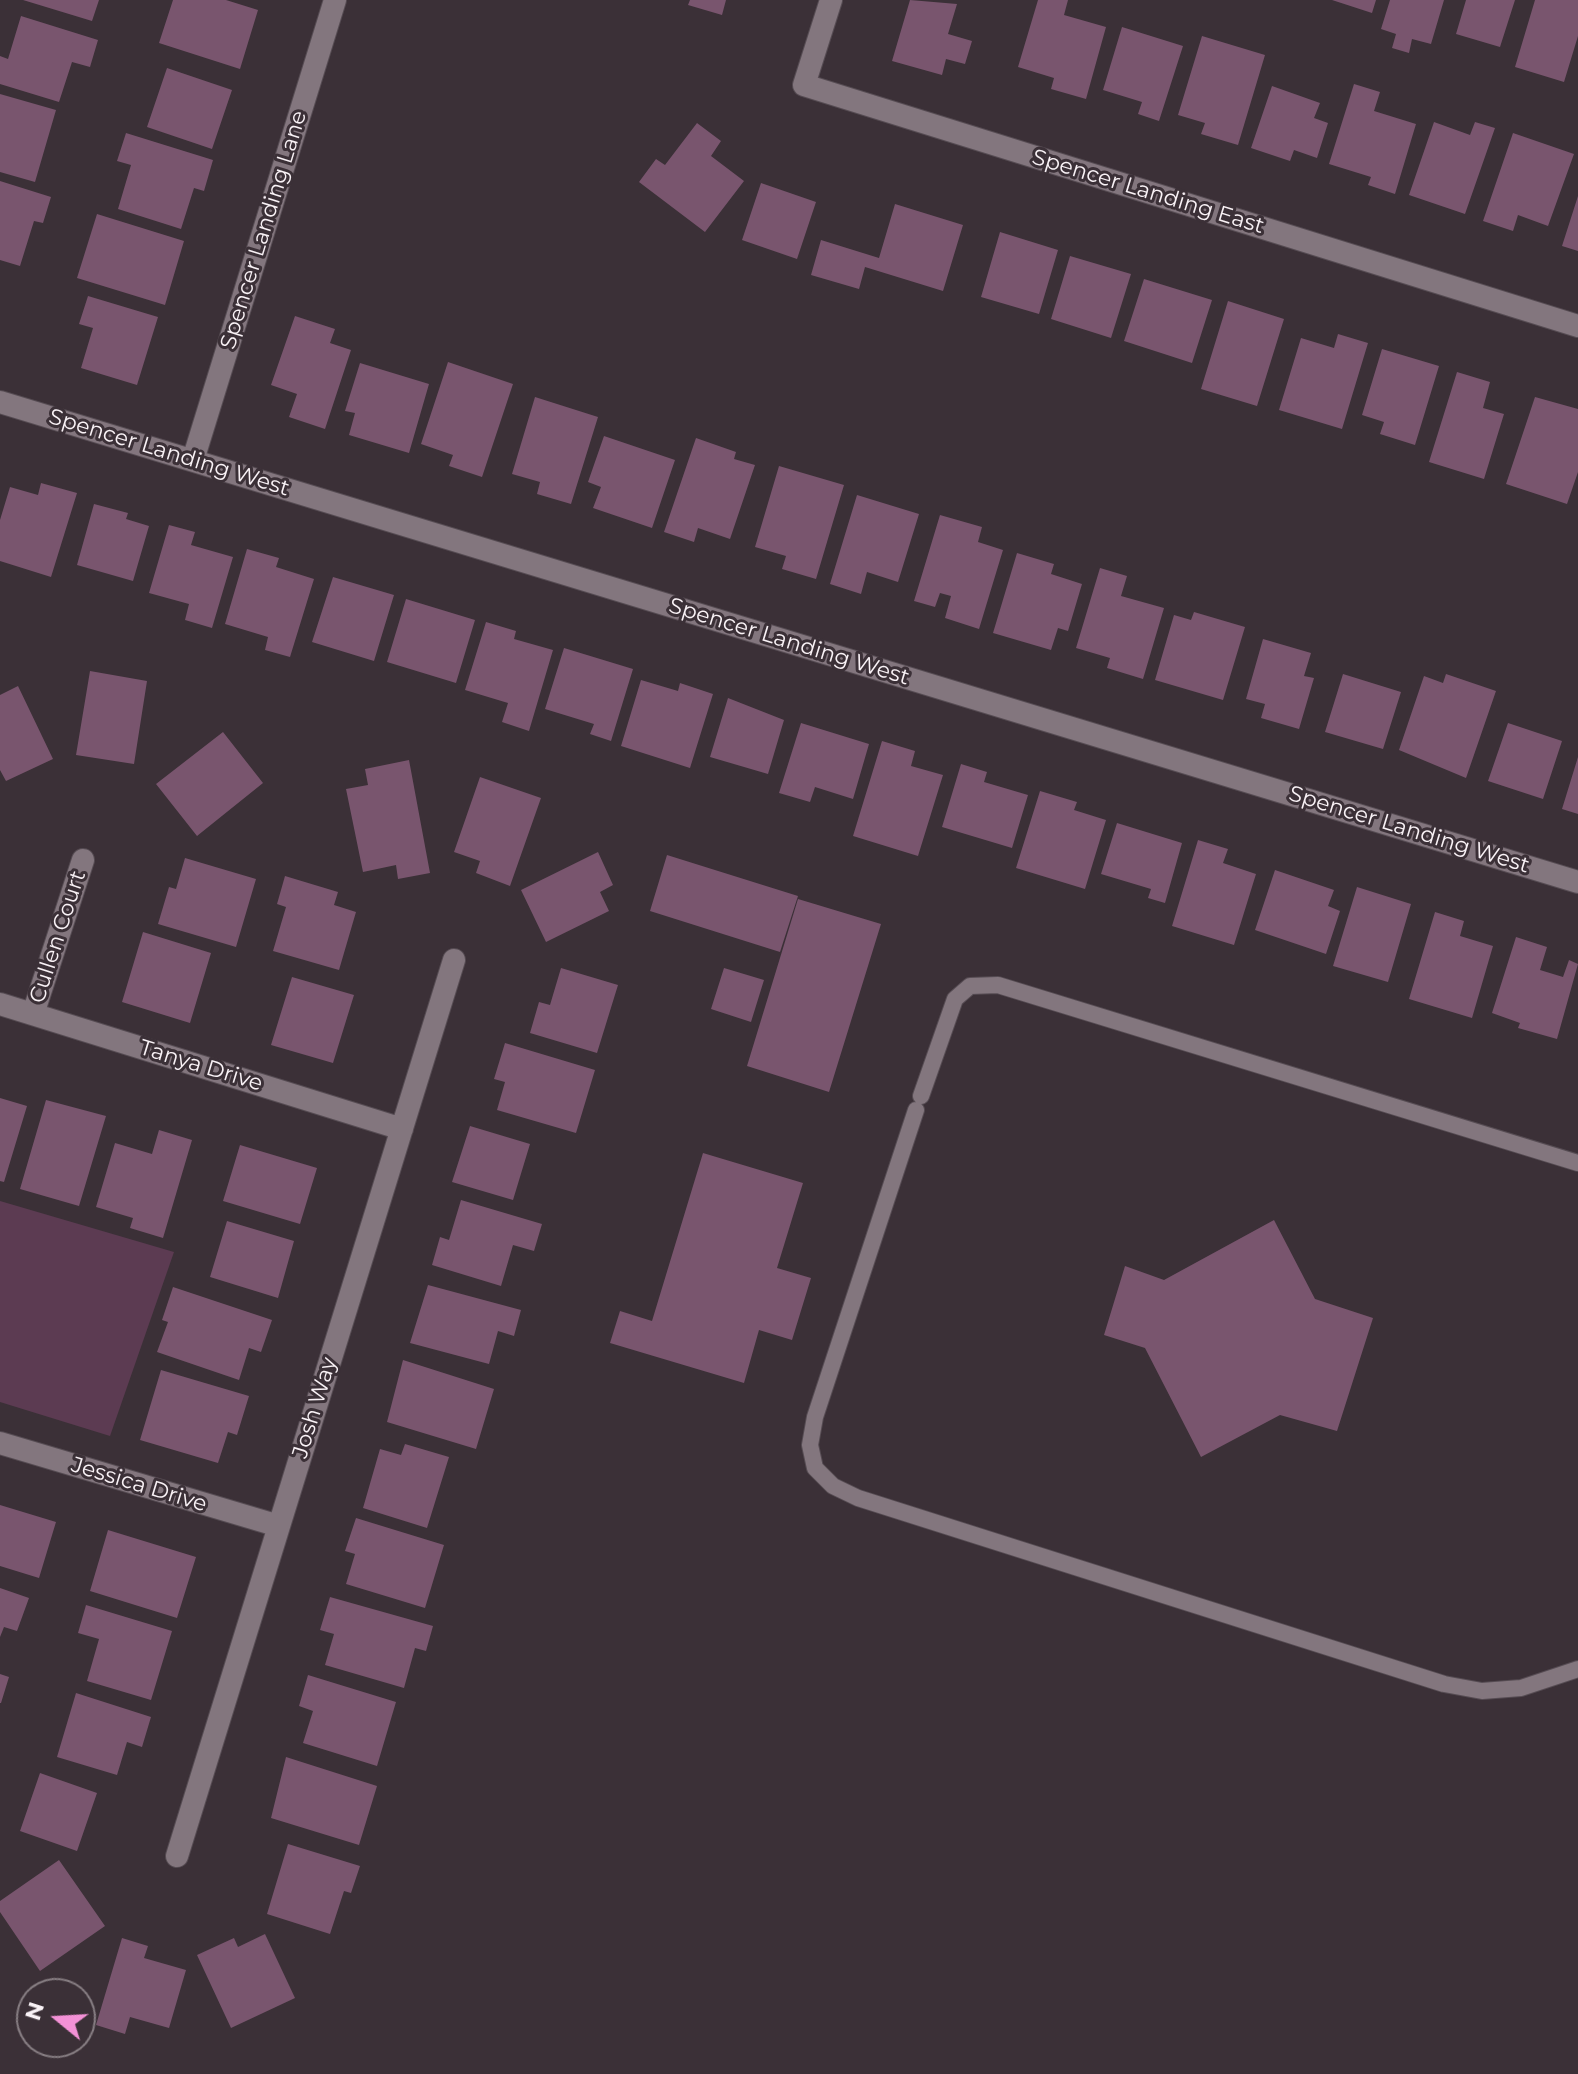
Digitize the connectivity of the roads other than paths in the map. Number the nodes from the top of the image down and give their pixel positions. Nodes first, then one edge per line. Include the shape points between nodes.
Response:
1 (335, 0) edge
2 (831, 0) edge
3 (1578, 326) edge
4 (0, 402) edge
5 (193, 460) junction
6 (83, 860) dead end
7 (1578, 882) edge
8 (454, 960) dead end
9 (0, 1004) edge
10 (33, 1014) junction
11 (402, 1129) junction
12 (1578, 1163) edge
13 (0, 1443) edge
14 (279, 1526) junction
15 (1578, 1669) edge
16 (177, 1856) dead end

1 - 5 street, Spencer Landing Lane
2 - 3 street, Spencer Landing East via 804,85
4 - 5 street, Spencer Landing West
5 - 7 street, Spencer Landing West
6 - 10 street, Cullen Court
8 - 11 street, Josh Way
9 - 10 street, Tanya Drive
10 - 11 street, Tanya Drive
11 - 14 street, Josh Way
12 - 15 lane via 998,985 970,986 955,999 810,1445 815,1468 833,1486 873,1502 1444,1684 1482,1691 1521,1688
13 - 14 street, Jessica Drive
14 - 16 street, Josh Way

